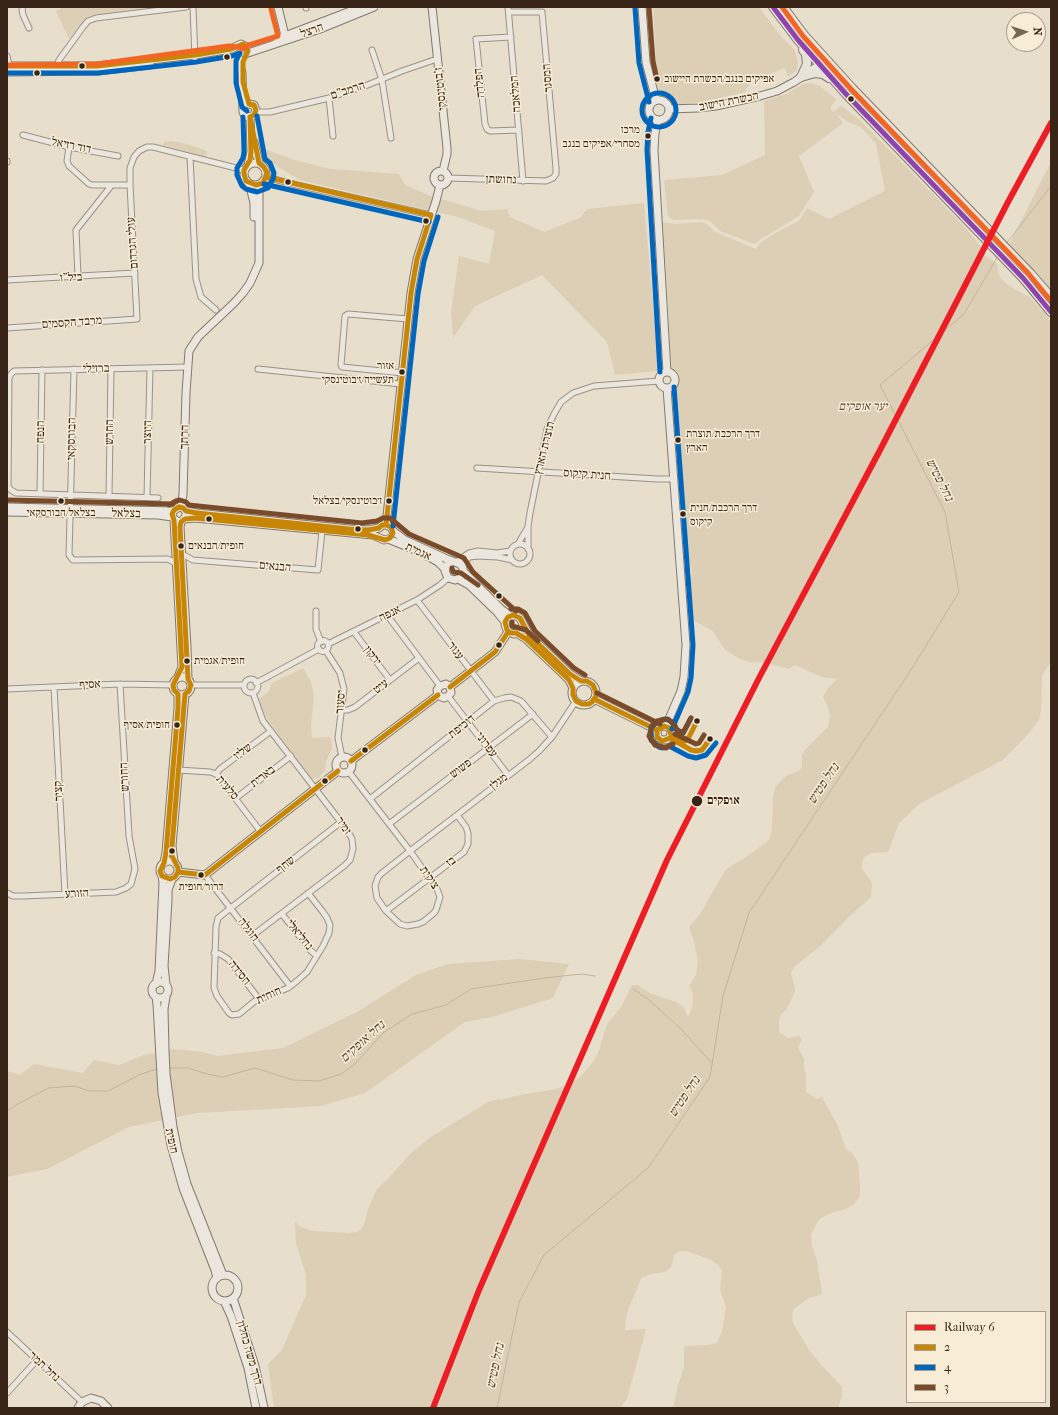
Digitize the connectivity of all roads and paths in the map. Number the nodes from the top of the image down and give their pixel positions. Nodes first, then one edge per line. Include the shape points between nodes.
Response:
1 (23, 7) edge
2 (186, 7) edge
3 (193, 7) edge
4 (278, 7) edge
5 (361, 7) edge
6 (374, 7) edge
7 (432, 7) edge
8 (642, 7) edge
9 (773, 7) edge
10 (783, 7) edge
11 (509, 10) edge
12 (29, 28) dead end
13 (511, 37) junction
14 (286, 38) junction
15 (800, 43) junction
16 (372, 50) dead end
17 (241, 52) junction
18 (7, 56) edge
19 (195, 57) junction
20 (438, 59) junction
21 (827, 60) junction
22 (819, 65) junction
23 (57, 67) junction
24 (8, 69) edge
25 (802, 77) junction
26 (382, 80) junction
27 (833, 80) junction
28 (329, 98) junction
29 (656, 100) junction
30 (246, 105) junction
31 (669, 109) junction
32 (256, 112) junction
33 (250, 118) junction
34 (658, 120) junction
35 (251, 128) junction
36 (519, 130) junction
37 (23, 135) dead end
38 (333, 136) dead end
39 (390, 138) dead end
40 (69, 147) junction
41 (118, 156) dead end
42 (190, 157) junction
43 (259, 163) junction
44 (246, 168) junction
45 (443, 171) junction
46 (266, 177) junction
47 (448, 178) junction
48 (553, 178) joint
49 (524, 181) junction
50 (249, 184) junction
51 (130, 185) junction
52 (259, 185) junction
53 (440, 185) junction
54 (111, 186) junction
55 (431, 214) junction
56 (993, 240) junction
57 (135, 273) junction
58 (255, 273) junction
59 (78, 277) junction
60 (7, 280) edge
61 (1051, 298) edge
62 (216, 310) dead end
63 (1051, 312) edge
64 (137, 319) joint
65 (408, 319) junction
66 (7, 328) edge
67 (188, 367) junction
68 (111, 368) junction
69 (150, 368) junction
70 (74, 369) junction
71 (258, 369) dead end
72 (42, 370) junction
73 (667, 372) junction
74 (403, 373) junction
75 (659, 381) junction
76 (402, 384) junction
77 (667, 388) junction
78 (477, 468) dead end
79 (538, 471) junction
80 (674, 479) junction
81 (40, 494) junction
82 (71, 495) junction
83 (109, 496) junction
84 (147, 497) junction
85 (158, 498) dead end
86 (7, 507) edge
87 (183, 509) junction
88 (70, 511) junction
89 (7, 512) edge
90 (177, 518) junction
91 (386, 525) junction
92 (528, 526) junction
93 (379, 528) junction
94 (322, 531) junction
95 (393, 531) junction
96 (380, 537) junction
97 (388, 539) junction
98 (518, 544) junction
99 (528, 549) junction
100 (510, 551) junction
101 (179, 554) junction
102 (168, 559) junction
103 (193, 560) junction
104 (512, 560) junction
105 (458, 565) junction
106 (180, 566) junction
107 (445, 569) junction
108 (448, 578) junction
109 (458, 579) junction
110 (417, 600) junction
111 (316, 611) dead end
112 (387, 615) junction
113 (511, 616) junction
114 (505, 622) junction
115 (523, 625) junction
116 (354, 632) junction
117 (512, 633) junction
118 (321, 642) junction
119 (328, 644) junction
120 (319, 649) junction
121 (326, 651) junction
122 (419, 658) junction
123 (471, 671) junction
124 (178, 677) junction
125 (390, 680) junction
126 (581, 681) junction
127 (189, 682) junction
128 (256, 683) junction
129 (120, 684) junction
130 (173, 685) junction
131 (244, 685) junction
132 (440, 686) junction
133 (54, 687) junction
134 (450, 687) junction
135 (574, 688) junction
136 (7, 689) edge
137 (253, 693) junction
138 (181, 694) junction
139 (438, 695) junction
140 (448, 696) junction
141 (594, 699) junction
142 (494, 701) junction
143 (576, 701) junction
144 (341, 710) junction
145 (533, 714) junction
146 (468, 722) junction
147 (666, 726) junction
148 (657, 730) junction
149 (271, 731) junction
150 (552, 737) junction
151 (488, 749) junction
152 (291, 756) junction
153 (342, 757) junction
154 (351, 761) junction
155 (178, 770) junction
156 (338, 771) junction
157 (349, 772) junction
158 (216, 774) junction
159 (508, 775) junction
160 (316, 790) junction
161 (236, 798) junction
162 (370, 798) junction
163 (457, 815) junction
164 (341, 822) junction
165 (389, 824) junction
166 (261, 832) junction
167 (410, 851) junction
168 (174, 862) junction
169 (164, 863) junction
170 (135, 869) joint
171 (178, 872) junction
172 (205, 875) junction
173 (162, 876) junction
174 (430, 877) junction
175 (172, 879) junction
176 (7, 893) edge
177 (65, 894) junction
178 (308, 894) junction
179 (230, 908) junction
180 (386, 912) junction
181 (282, 914) junction
182 (252, 936) junction
183 (214, 953) junction
184 (317, 956) junction
185 (156, 984) junction
186 (166, 984) junction
187 (290, 986) junction
188 (156, 997) junction
189 (166, 997) junction
190 (259, 999) junction
191 (162, 1051) junction
192 (220, 1276) junction
193 (233, 1298) junction
194 (224, 1301) junction
195 (7, 1332) edge
196 (37, 1360) junction
197 (7, 1393) edge
198 (80, 1405) edge
199 (108, 1408) edge
200 (256, 1408) edge
201 (264, 1408) edge

1 - 12 street via 23,16
2 - 23 street via 88,21 59,60
3 - 19 street
4 - 14 street
5 - 14 street, הרצל
6 - 14 street, הרצל
7 - 20 street, ז'בוטינסקי
8 - 29 street via 646,62
9 - 15 main road
10 - 21 main road
11 - 13 street, המלאכה
11 - 48 street, המסגר via 542,12 556,168
13 - 36 street, המלאכה
13 - 36 street, הפלדה via 476,40 484,124 490,131
14 - 17 street, הרצל
15 - 22 main road
15 - 25 main road via 806,54 807,64
16 - 26 street
17 - 19 street, הרצל
17 - 30 street
18 - 24 street
19 - 23 street, הרצל
19 - 24 street, הרצל via 98,71
20 - 26 street, הרמב"ם
20 - 45 street, ז'בוטינסקי via 447,154
21 - 22 street, הכשרת הישוב
21 - 56 main road
22 - 25 street, הכשרת הישוב
22 - 27 main road
23 - 24 street, הרצל
25 - 27 main road via 815,73
25 - 31 street, הכשרת הישוב via 760,96 710,107
26 - 28 street, הרמב"ם
26 - 39 street
27 - 56 main road
28 - 32 street, הרמב"ם via 270,112
28 - 38 street
29 - 31 street via 664,101
29 - 34 street via 650,105 649,110 652,117
30 - 32 street via 254,105
30 - 33 street via 242,111
31 - 34 street via 667,117
32 - 33 street
33 - 35 street
34 - 73 street via 654,150
35 - 43 street
35 - 44 street via 251,152
36 - 49 street, המלאכה
37 - 40 street, דוד רזיאל
40 - 41 street, דוד רזיאל
40 - 54 street via 69,166 92,186
42 - 44 street
42 - 51 street, עולי הגרדום via 153,147 139,151 130,168
42 - 62 street via 196,279 201,297
43 - 44 street via 255,162
43 - 46 street via 264,167
44 - 50 street via 244,177
45 - 47 street
45 - 53 street via 436,172 434,176 436,183
46 - 52 street
46 - 55 street
47 - 49 street, נחושתן
47 - 53 street
48 - 49 street, נחושתן via 546,181
50 - 52 street
50 - 58 street via 254,203
51 - 54 street
51 - 57 street, עולי הגרדום
52 - 58 street via 260,257
53 - 55 street
54 - 59 street via 76,230
55 - 65 street via 417,259
56 - 61 main road via 1013,256
56 - 63 main road via 1008,263
57 - 59 street, ביל"ו
57 - 64 street, עולי הגרדום
58 - 67 street, הרתך via 234,303 194,341 189,351
59 - 60 street, ביל"ו
64 - 66 street, מרבד הקסמים
65 - 74 street
65 - 74 street via 348,314 345,316 342,367
67 - 69 street, ברזילי
67 - 87 street, הרתך
68 - 69 street, ברזילי
68 - 70 street, ברזילי
68 - 83 street, החרש
69 - 84 street, היוצר
70 - 72 street, ברזילי
70 - 82 street, הבורסקאי
71 - 76 street
72 - 81 street, הנפח
72 - 81 street, ברזילי via 14,371 9,378 8,487 16,493
73 - 75 street via 661,375
73 - 77 street via 674,376 675,381
74 - 76 street
75 - 77 street
75 - 79 street, תוצרת הארץ via 594,386 573,393 561,402 547,428
76 - 91 street
77 - 80 street
78 - 79 street, חנית קיקוס
79 - 80 street, חנית קיקוס
79 - 92 street, תוצרת הארץ
80 - 147 street via 685,656 681,691
81 - 82 street
82 - 83 street
82 - 88 street, הבורסקאי
83 - 84 street
84 - 85 street
86 - 88 street, בצלאל
87 - 90 street via 176,508
87 - 90 street, הרתך via 187,515
87 - 93 street via 205,514 349,529
88 - 89 street, בצלאל
88 - 90 street, בצלאל
88 - 102 street via 69,555 73,560
90 - 94 street, בצלאל
90 - 101 street via 180,527
91 - 93 street
91 - 95 street
92 - 98 street, תוצרת הארץ
92 - 99 street, תוצרת הארץ
93 - 96 street
94 - 96 street, בצלאל
94 - 103 street, הבנאים via 318,570
95 - 97 street
95 - 105 street, אגמית via 405,540
96 - 97 street
97 - 107 street, אגמית via 430,557
98 - 99 street
98 - 100 street
99 - 104 street via 529,557 526,562 520,564
100 - 104 street
100 - 105 street via 469,553
101 - 102 street
101 - 103 street, הבנאים
101 - 106 street
102 - 106 street
103 - 106 street
104 - 105 street via 498,556 478,556 469,557
105 - 107 street via 448,564
105 - 109 street via 462,576
105 - 113 street, אגמית
106 - 124 street via 182,667
106 - 127 street
107 - 108 street
108 - 109 street
108 - 110 street, אנפה
109 - 114 street via 469,585
110 - 112 street, אנפה
110 - 123 street, עגור
111 - 118 street via 315,625
112 - 116 street, אנפה
112 - 122 street
113 - 114 street
113 - 115 street via 520,618
114 - 117 street via 505,628
115 - 117 street via 520,631
115 - 126 street via 529,635 570,674
116 - 119 street, אנפה
116 - 125 street, ירקון
117 - 123 street via 495,652
117 - 135 street via 526,639 569,680
118 - 119 street
118 - 120 street
119 - 121 street
120 - 121 street
120 - 128 street
121 - 144 street, יסעור via 342,681 344,696
122 - 125 street, עיט
122 - 132 street
123 - 134 street
123 - 142 street, עגור
124 - 127 street via 183,677
124 - 130 street
125 - 144 street, עיט via 355,707
126 - 135 street
126 - 141 street via 593,685 596,692
127 - 131 street
127 - 138 street via 189,691
128 - 131 street via 248,680
128 - 137 street via 257,689
129 - 130 street, אסיף
129 - 133 street, אסיף
129 - 170 street, החורש via 129,836
130 - 138 street via 174,690
131 - 137 street via 245,691
132 - 134 street via 446,684
132 - 139 street via 437,690
133 - 136 street, אסיף
133 - 177 street, קציר
134 - 140 street
135 - 143 street via 573,695
137 - 149 street, זמיר via 260,715
138 - 155 street
138 - 169 street
139 - 140 street via 444,698
139 - 154 street
140 - 146 street, עפרוני
141 - 143 street via 589,704
141 - 148 street
142 - 145 street via 504,698 517,699
142 - 146 street, דוכיפת
143 - 150 street, מגלן
144 - 153 street, יסעור via 338,738
145 - 150 street
145 - 151 street, פשוש
146 - 151 street, עפרוני
146 - 162 street, דוכיפת
147 - 148 street via 661,726
147 - 148 street via 671,732 667,740 662,741 657,737
149 - 152 street, זמיר
149 - 158 street, שליו
150 - 159 street, מגלן via 539,751
151 - 159 street, עפרוני
151 - 165 street, פשוש
152 - 160 street, זמיר
152 - 161 street, בארית
153 - 154 street
153 - 156 street via 336,763
154 - 157 street via 352,767
155 - 158 street, סלעית
155 - 168 street via 172,846
156 - 157 street via 343,774
156 - 160 street
157 - 162 street
158 - 161 street, סלעית
159 - 163 street, מגלן
160 - 164 street, זמיר
160 - 166 street
161 - 166 street, סלעית
162 - 165 street
163 - 167 street, מגלן
163 - 174 street, בז via 468,833 466,848
164 - 178 street, זמיר via 352,839 350,860
164 - 179 street, שחף
165 - 167 street
166 - 172 street
167 - 174 street, צוקית
167 - 180 street, צוקית via 382,873 376,882 377,898
168 - 169 street
168 - 171 street
169 - 173 street via 160,871
170 - 177 street, הזורע via 131,884 121,891
171 - 172 street
171 - 175 street
172 - 179 street, חוגלה
173 - 175 street
173 - 185 street via 159,971
174 - 180 street, בז
174 - 180 street, צוקית via 438,888 440,902 434,913 423,922 413,926 400,924
175 - 186 street via 168,890 164,971
176 - 177 street, הזורע via 13,896
178 - 181 street, זמיר
178 - 184 street, חוחית via 328,918 330,925 329,933
179 - 182 street, חוגלה
179 - 183 street, חוחית via 220,915 217,922
181 - 182 street, זמיר
181 - 184 street, נחליאלי
182 - 187 street, חוגלה
183 - 190 street, חסידה via 228,959
183 - 190 street, חוחית via 216,996 229,1013 239,1014
184 - 187 street, חוחית via 307,972
185 - 186 street
185 - 188 street via 152,991
186 - 189 street via 169,992
187 - 190 street, חוחית
188 - 189 street
188 - 191 street, חופית
189 - 191 street, חופית
191 - 192 street, חופית via 168,1112 178,1152
192 - 193 street via 232,1276 237,1283 237,1292
192 - 194 street via 213,1284 213,1291 217,1298
193 - 194 street
193 - 201 street, דרך משה כחלון
194 - 200 street, דרך משה כחלון via 244,1355
195 - 196 street, נחל תמר
196 - 197 street
196 - 198 street, נחל תמר
198 - 199 street via 91,1398 101,1401

